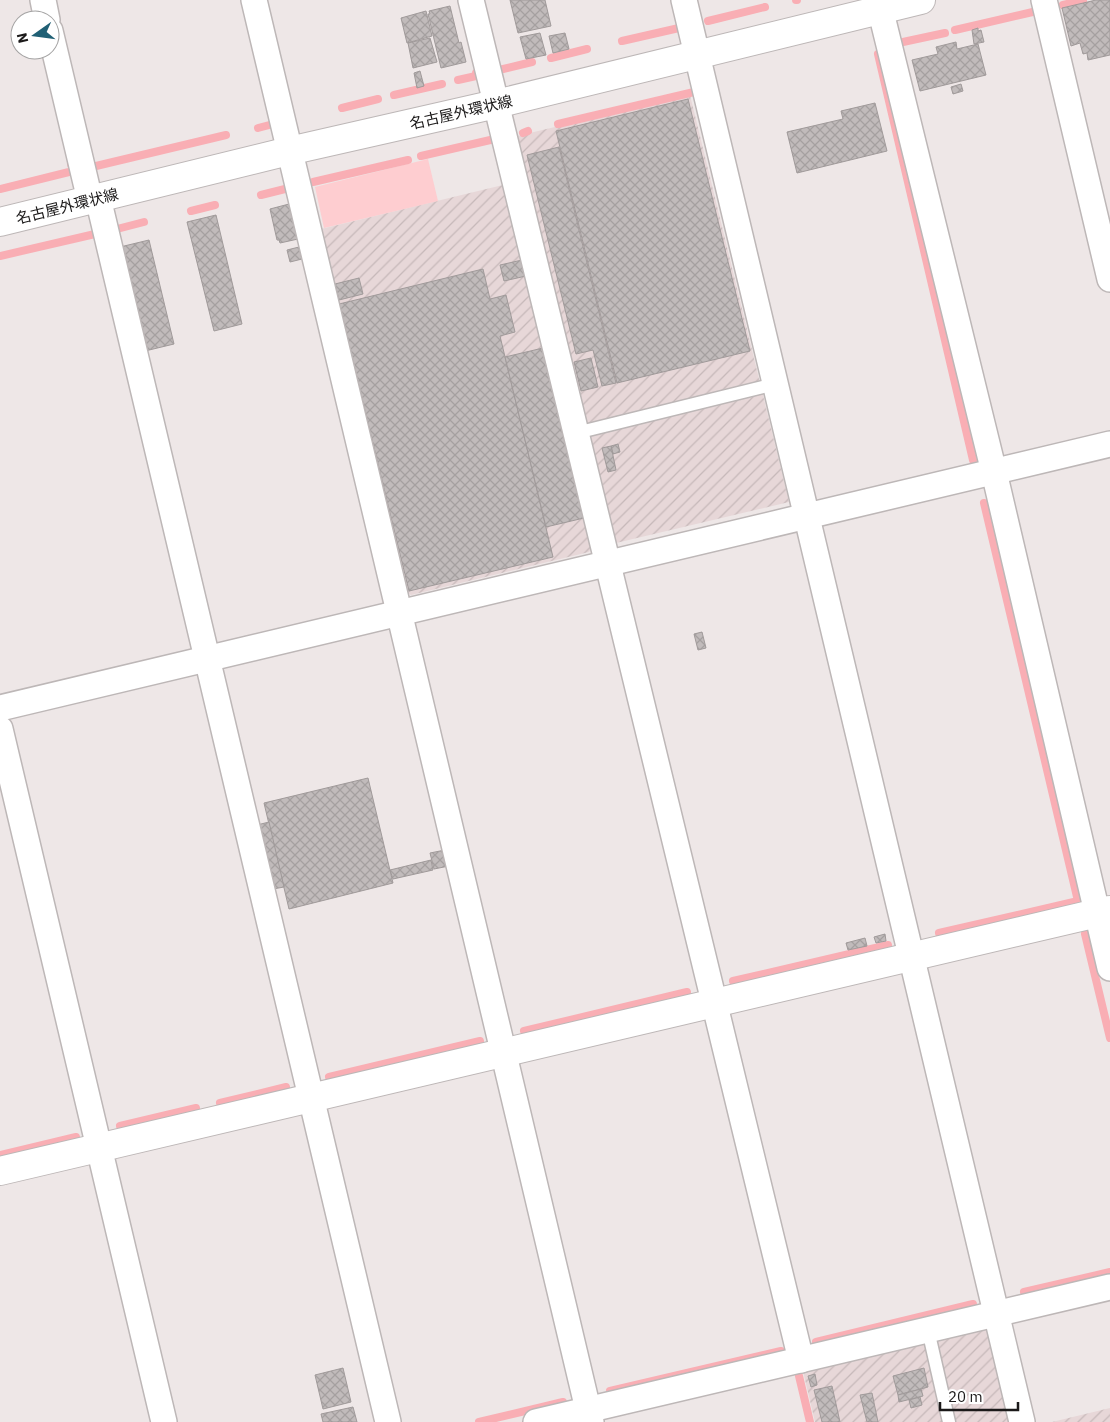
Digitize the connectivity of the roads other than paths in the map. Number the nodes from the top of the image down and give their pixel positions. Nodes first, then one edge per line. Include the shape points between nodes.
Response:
1 (254, 0) edge
2 (471, 0) edge
3 (684, 0) edge
4 (921, 0) edge
5 (1044, 0) edge
6 (867, 6) edge
7 (697, 54) junction
8 (58, 60) edge
9 (496, 104) junction
10 (289, 151) junction
11 (94, 199) junction
12 (0, 222) edge
13 (1110, 279) edge
14 (775, 384) junction
15 (576, 433) junction
16 (1110, 444) edge
17 (994, 472) junction
18 (806, 516) junction
19 (607, 564) junction
20 (399, 613) junction
21 (207, 658) junction
22 (0, 708) edge
23 (0, 729) edge
24 (1104, 911) edge
25 (911, 957) junction
26 (1110, 968) edge
27 (714, 1003) junction
28 (503, 1053) junction
29 (311, 1098) junction
30 (99, 1148) junction
31 (0, 1171) edge
32 (1110, 1287) edge
33 (996, 1314) junction
34 (928, 1330) junction
35 (801, 1360) junction
36 (589, 1416) edge
37 (164, 1422) edge
38 (388, 1422) edge
39 (536, 1422) edge
40 (949, 1422) edge
41 (1022, 1422) edge

1 - 10 street
2 - 9 street
3 - 7 street
4 - 6 street, 名古屋外環状線
5 - 13 street
6 - 7 street, 名古屋外環状線
6 - 17 street
7 - 9 street, 名古屋外環状線
7 - 14 street
8 - 11 street
9 - 10 street, 名古屋外環状線
9 - 15 street
10 - 11 street, 名古屋外環状線
10 - 20 street
11 - 12 street, 名古屋外環状線
11 - 21 street
14 - 15 lane
14 - 18 street
15 - 19 street
16 - 17 street
17 - 18 street
17 - 24 street
18 - 19 street
18 - 25 street
19 - 20 street
19 - 27 street
20 - 21 street
20 - 28 street
21 - 22 street
21 - 29 street
23 - 30 street
24 - 25 street
24 - 26 street
25 - 27 street
25 - 33 street
27 - 28 street
27 - 35 street
28 - 29 street
28 - 36 street
29 - 30 street
29 - 38 street
30 - 31 street
30 - 37 street
32 - 33 street
33 - 34 street
33 - 41 street
34 - 35 street
34 - 40 lane
35 - 36 street
36 - 39 street

